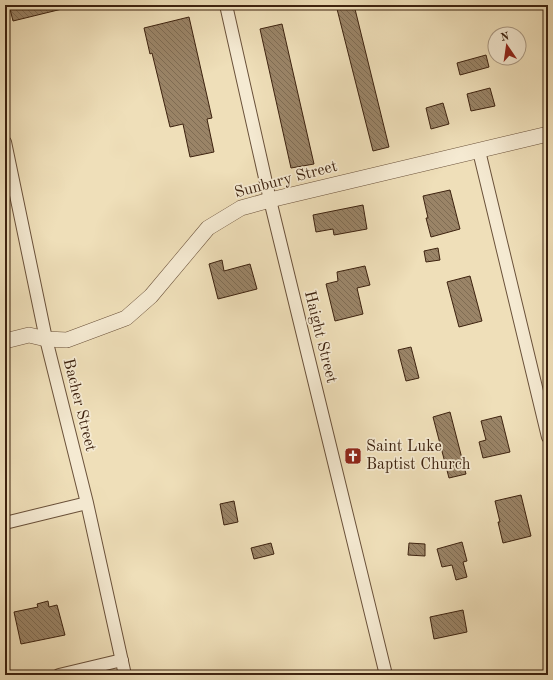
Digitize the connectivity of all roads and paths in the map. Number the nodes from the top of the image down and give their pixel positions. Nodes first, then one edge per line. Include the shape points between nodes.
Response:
1 (226, 5) edge
2 (548, 134) edge
3 (5, 142) edge
4 (479, 151) junction
5 (270, 200) junction
6 (46, 339) junction
7 (5, 341) edge
8 (548, 437) edge
9 (87, 503) junction
10 (5, 523) edge
11 (122, 660) junction
12 (59, 675) edge
13 (125, 675) edge
14 (386, 675) edge

1 - 5 street, Haight Street
2 - 4 street, Sunbury Street
3 - 6 street, Bacher Street
4 - 5 street, Sunbury Street
4 - 8 street
5 - 6 street, Sunbury Street via 241,208 208,228 151,296 126,318 67,340
5 - 14 street, Haight Street
6 - 7 street, Sunbury Street via 29,335
6 - 9 street, Bacher Street
9 - 10 street
9 - 11 street, Bacher Street
11 - 12 street
11 - 13 street, Bacher Street

